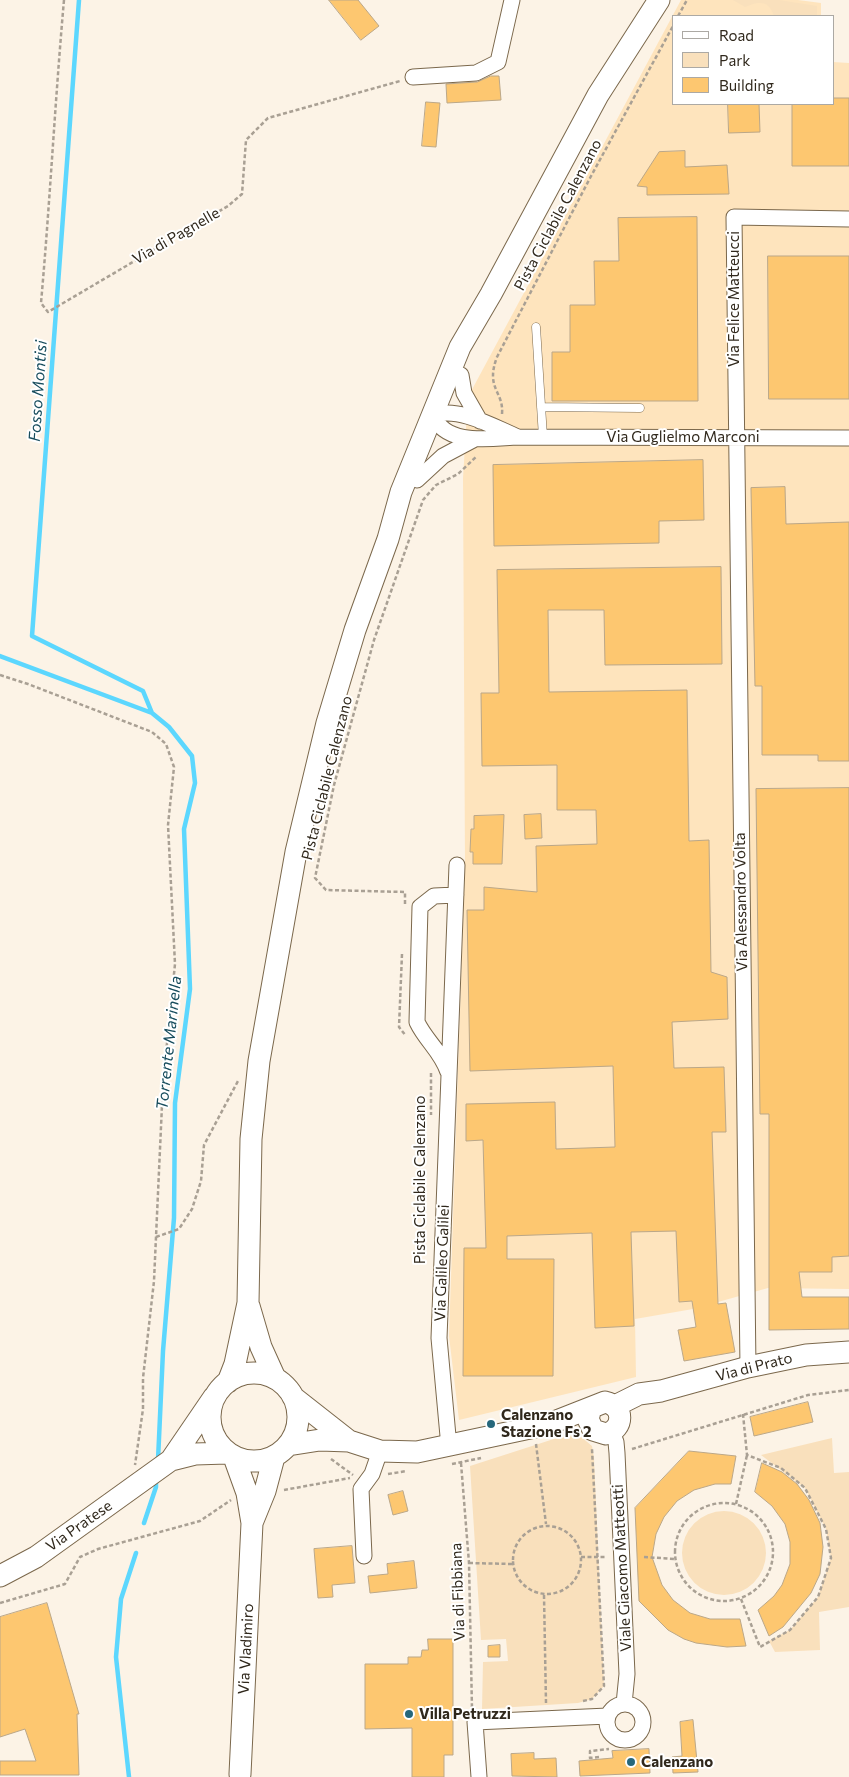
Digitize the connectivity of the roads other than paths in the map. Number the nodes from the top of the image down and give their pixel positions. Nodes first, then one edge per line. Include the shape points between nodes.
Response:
1 (512, 0) edge
2 (659, 0) edge
3 (413, 77) road end
4 (849, 219) edge
5 (491, 294) junction
6 (536, 327) dead end
7 (461, 375) junction
8 (541, 407) junction
9 (640, 408) dead end
10 (440, 418) junction
11 (480, 421) junction
12 (518, 436) junction
13 (543, 436) junction
14 (735, 437) junction
15 (849, 438) edge
16 (477, 446) junction
17 (417, 480) junction
18 (388, 539) junction
19 (457, 865) dead end
20 (456, 895) junction
21 (452, 1029) junction
22 (428, 1038) junction
23 (450, 1078) junction
24 (248, 1303) junction
25 (849, 1352) edge
26 (748, 1368) junction
27 (275, 1378) junction
28 (228, 1382) junction
29 (294, 1397) junction
30 (214, 1398) junction
31 (590, 1416) junction
32 (616, 1418) junction
33 (349, 1441) junction
34 (281, 1451) junction
35 (380, 1451) junction
36 (231, 1455) junction
37 (455, 1455) junction
38 (163, 1466) junction
39 (252, 1524) junction
40 (364, 1556) dead end
41 (0, 1576) edge
42 (624, 1704) junction
43 (608, 1716) junction
44 (240, 1774) dead end
45 (479, 1777) edge

1 - 3 street via 498,62 476,73
2 - 5 main road via 598,95
4 - 14 street, Via Felice Matteucci via 734,216
5 - 7 main road
5 - 10 main road via 460,347
6 - 8 lane
7 - 10 main road
7 - 11 street via 464,393
8 - 9 lane
8 - 13 lane
10 - 11 street, Via Guglielmo Marconi via 458,414
10 - 16 street, Via Guglielmo Marconi via 451,433
10 - 17 main road
10 - 18 main road via 401,492
11 - 12 street, Via Guglielmo Marconi
12 - 13 street, Via Guglielmo Marconi
12 - 16 street, Via Guglielmo Marconi
13 - 14 street, Via Guglielmo Marconi
14 - 15 street, Via Guglielmo Marconi
14 - 26 street, Via Alessandro Volta
16 - 17 street, Via Guglielmo Marconi via 438,459
17 - 18 main road
18 - 24 main road via 355,630 327,723 296,852 259,1062 251,1139
19 - 20 street, Via Galileo Galilei
20 - 21 street, Via Galileo Galilei
20 - 22 street, Via Galileo Galilei via 434,896 420,906 417,1022
21 - 22 street via 442,1038
21 - 23 street, Via Galileo Galilei
22 - 23 street, Via Galileo Galilei
23 - 37 street, Via Galileo Galilei via 439,1338
24 - 27 main road via 261,1347
24 - 28 main road
25 - 26 main road, Via di Prato via 806,1355
26 - 32 main road, Via di Prato via 639,1394
27 - 28 main road via 256,1373
27 - 29 main road, Via di Prato
28 - 30 main road
29 - 33 main road, Via di Prato
29 - 34 main road via 297,1427
30 - 36 main road via 210,1412 211,1427 217,1442
30 - 38 main road
31 - 32 main road, Via di Prato via 605,1402
31 - 32 main road, Via di Prato via 599,1433
31 - 37 main road, Via di Prato via 546,1433
32 - 42 street, Viale Giacomo Matteotti via 627,1674
33 - 34 main road, Via di Prato via 320,1440
33 - 35 main road, Via di Prato
34 - 36 main road, Via di Prato via 261,1461 247,1461
34 - 39 main road, Via Vladimiro
35 - 37 main road, Via di Prato
35 - 40 street via 372,1474 361,1488
36 - 38 main road, Via di Prato via 196,1454
36 - 39 main road, Via Vladimiro via 247,1493
38 - 41 main road, Via Pratese via 36,1557
39 - 44 main road, Via Vladimiro
42 - 43 street via 614,1708
42 - 43 street via 635,1708 642,1717 641,1729 634,1738 622,1740 612,1734 607,1726
43 - 45 street via 482,1715 475,1722

